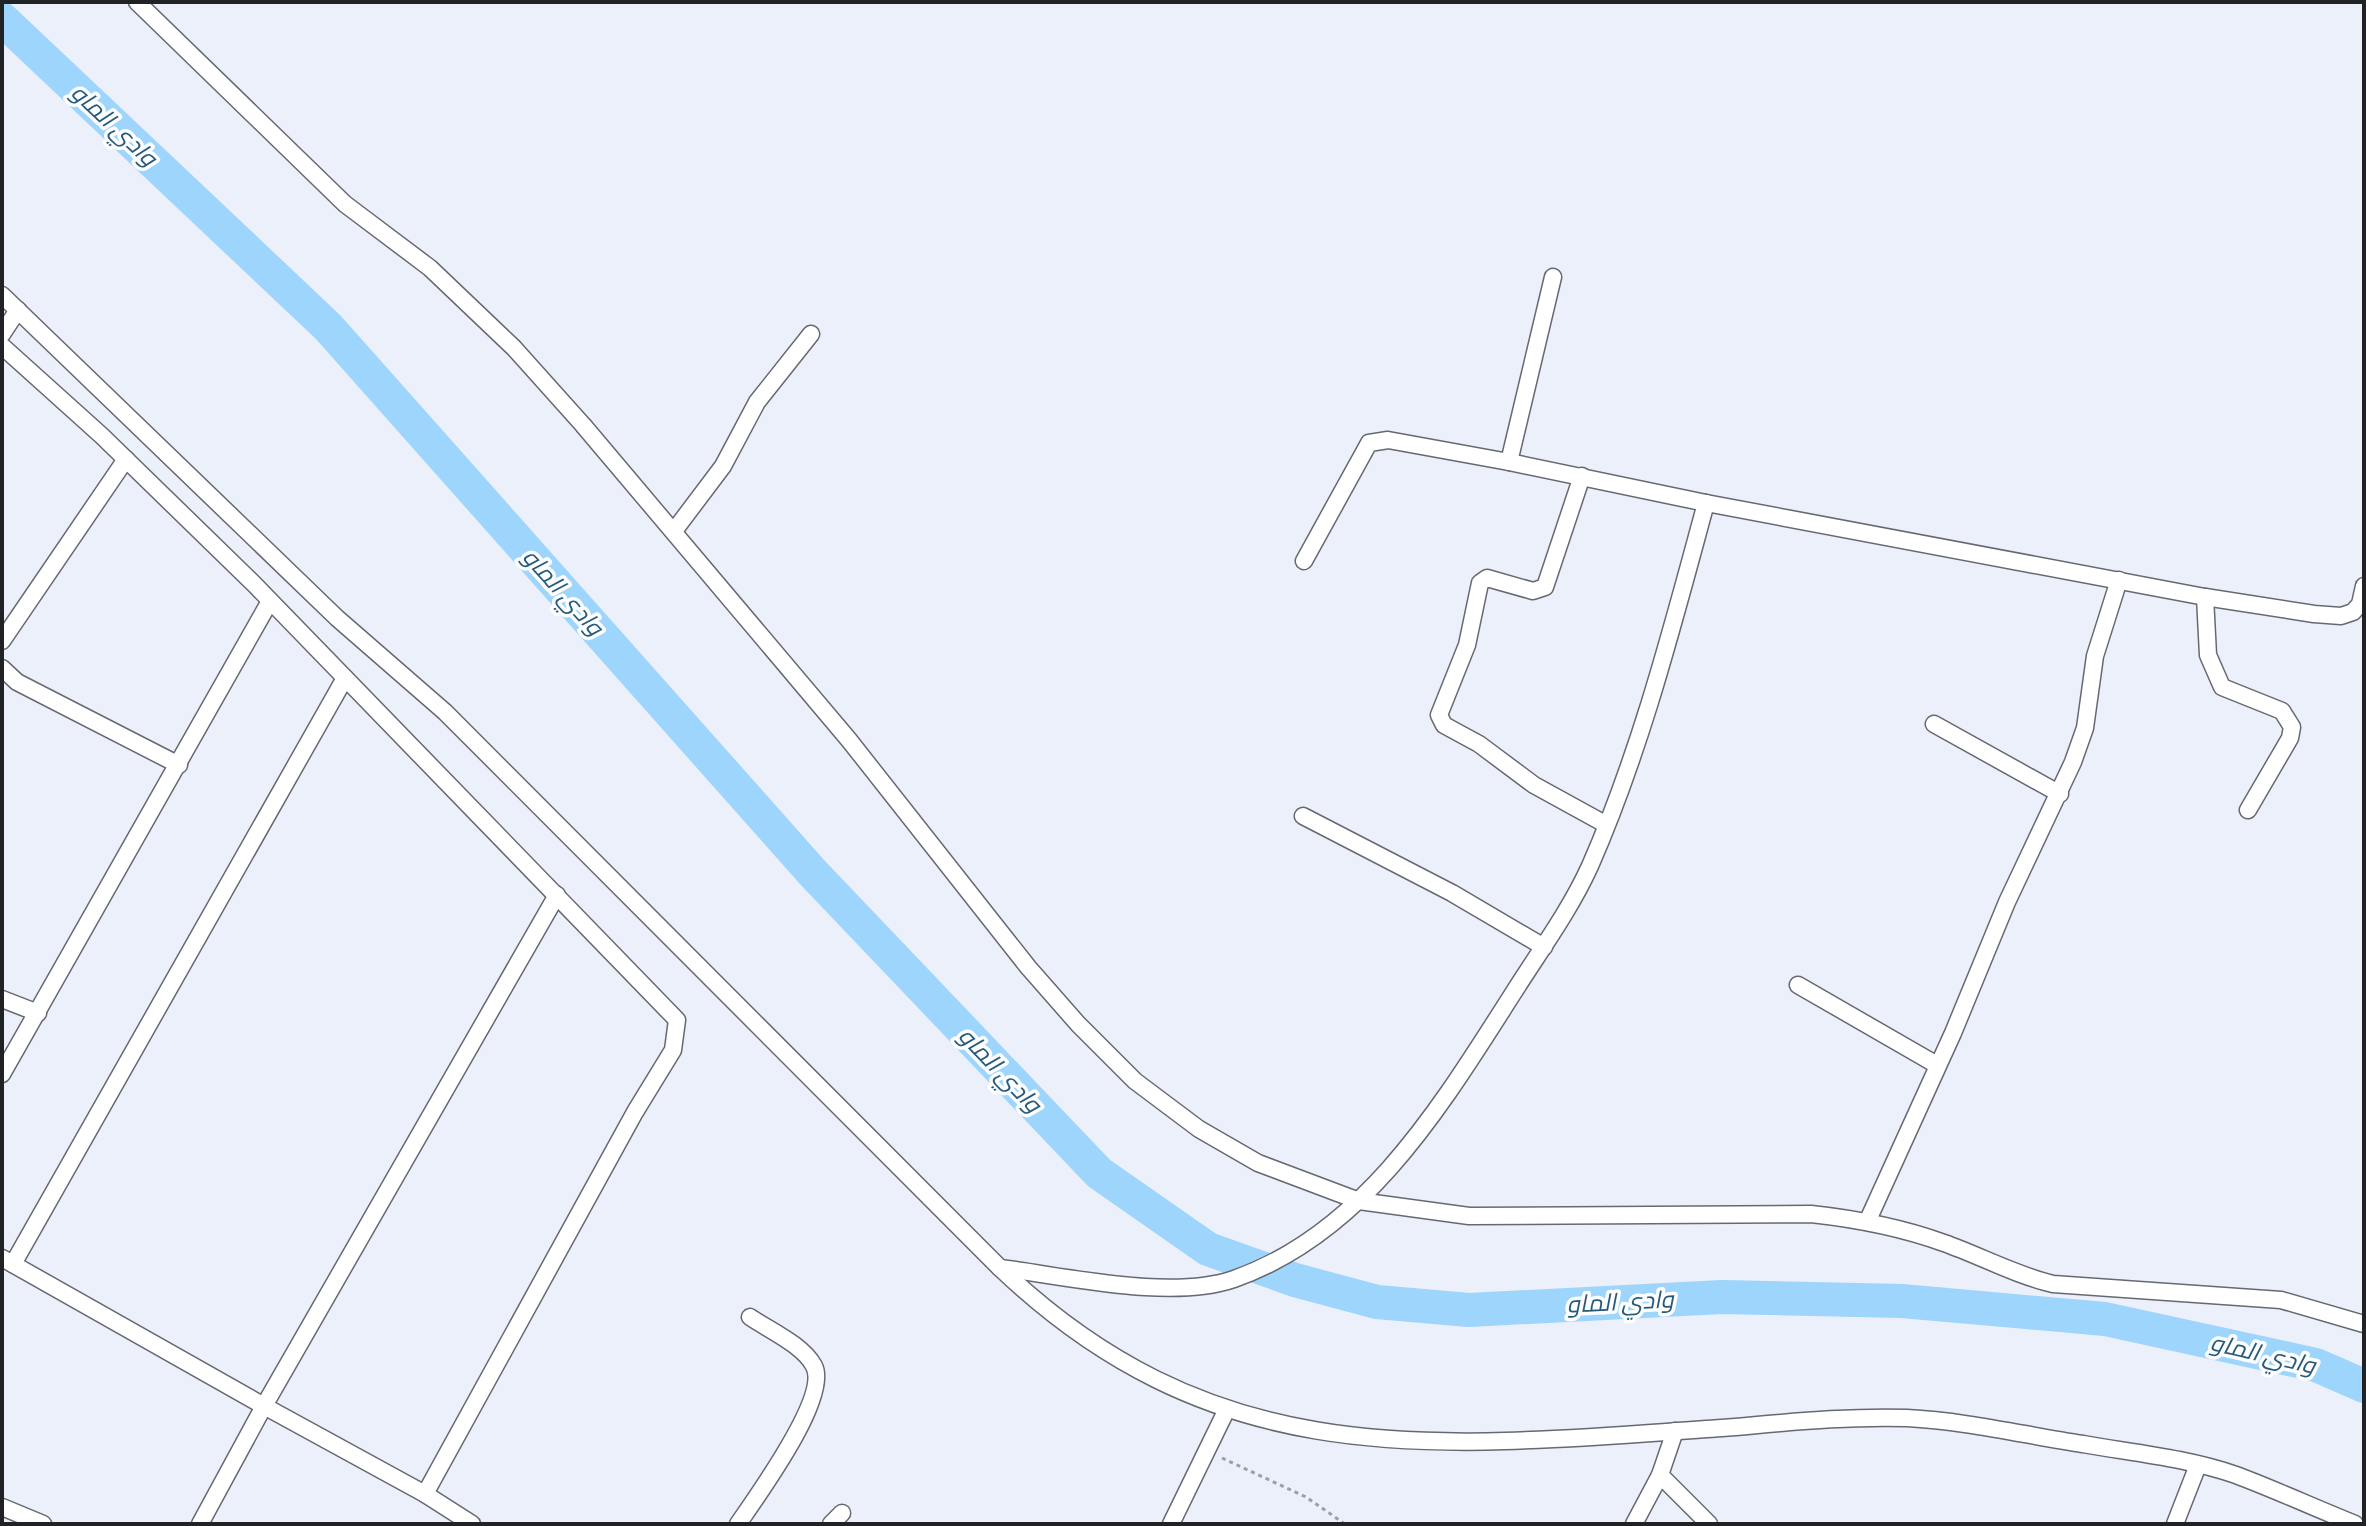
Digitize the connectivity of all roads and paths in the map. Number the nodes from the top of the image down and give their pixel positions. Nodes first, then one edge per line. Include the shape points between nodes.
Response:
1 (137, 2) edge
2 (1553, 277) dead end
3 (2, 295) edge
4 (18, 310) junction
5 (2, 334) edge
6 (811, 334) dead end
7 (2, 346) edge
8 (126, 459) junction
9 (1509, 462) junction
10 (1582, 476) junction
11 (1706, 503) junction
12 (674, 531) junction
13 (1304, 561) dead end
14 (2119, 580) junction
15 (2364, 586) edge
16 (2205, 597) junction
17 (270, 601) junction
18 (2, 641) edge
19 (2, 668) edge
20 (345, 678) junction
21 (1934, 724) dead end
22 (179, 765) junction
23 (2060, 794) junction
24 (2248, 810) dead end
25 (1303, 816) dead end
26 (1605, 824) junction
27 (557, 895) junction
28 (1544, 947) junction
29 (1798, 985) dead end
30 (2, 999) edge
31 (38, 1013) junction
32 (1937, 1065) junction
33 (2, 1074) edge
34 (1359, 1201) junction
35 (1868, 1220) junction
36 (8, 1261) edge
37 (1000, 1268) junction
38 (750, 1317) dead end
39 (2364, 1324) edge
40 (264, 1406) junction
41 (1227, 1409) junction
42 (1675, 1431) junction
43 (1207, 1450) junction
44 (2198, 1465) junction
45 (1660, 1475) junction
46 (425, 1494) junction
47 (2, 1507) edge
48 (43, 1524) edge
49 (200, 1524) edge
50 (472, 1524) edge
51 (739, 1524) edge
52 (1171, 1524) edge
53 (1345, 1524) edge
54 (1634, 1524) edge
55 (1709, 1524) edge
56 (2175, 1524) edge
57 (2355, 1524) edge

1 - 12 street via 345,204 430,268 514,348
2 - 9 street
3 - 4 street
4 - 5 street
4 - 37 street via 337,618 445,712
6 - 12 street via 757,402 723,466
7 - 8 street
8 - 17 street
8 - 18 street
9 - 10 street
9 - 13 street via 1388,440 1369,443
10 - 11 street
10 - 26 street via 1545,587 1533,591 1487,578 1480,583 1467,645 1439,715 1444,725 1525,780
11 - 14 street
11 - 26 street via 1674,620
12 - 34 street via 849,740 1028,967 1135,1081 1199,1129 1258,1163
14 - 16 street
14 - 23 street via 2095,656 2085,728
15 - 16 street via 2360,604 2341,616
16 - 24 street via 2208,655 2222,687 2282,711 2292,727
17 - 20 street
17 - 22 street
19 - 22 street via 17,682
20 - 27 street
20 - 36 street
21 - 23 street
22 - 31 street
23 - 32 street
25 - 28 street
26 - 28 street via 1576,892
27 - 40 street
27 - 46 street via 665,1004 677,1020 677,1036
28 - 34 street via 1440,1104
29 - 32 street
30 - 31 street
31 - 33 street
32 - 35 street
34 - 35 street via 1469,1216 1811,1214
34 - 37 street via 1338,1222 1282,1257 1232,1279 1181,1289
35 - 39 street via 2053,1284 2281,1300
36 - 40 street
37 - 41 street via 1067,1328 1111,1357
38 - 51 street via 805,1355 815,1367 817,1384 785,1453
40 - 46 street
40 - 49 street
41 - 42 street via 1281,1426 1378,1441
41 - 43 street
42 - 44 street via 1817,1419 1907,1418
42 - 45 street
43 - 52 street
43 - 53 path via 1306,1497
44 - 56 street
44 - 57 street via 2234,1474
45 - 54 street
45 - 55 street
46 - 50 street
47 - 48 street

